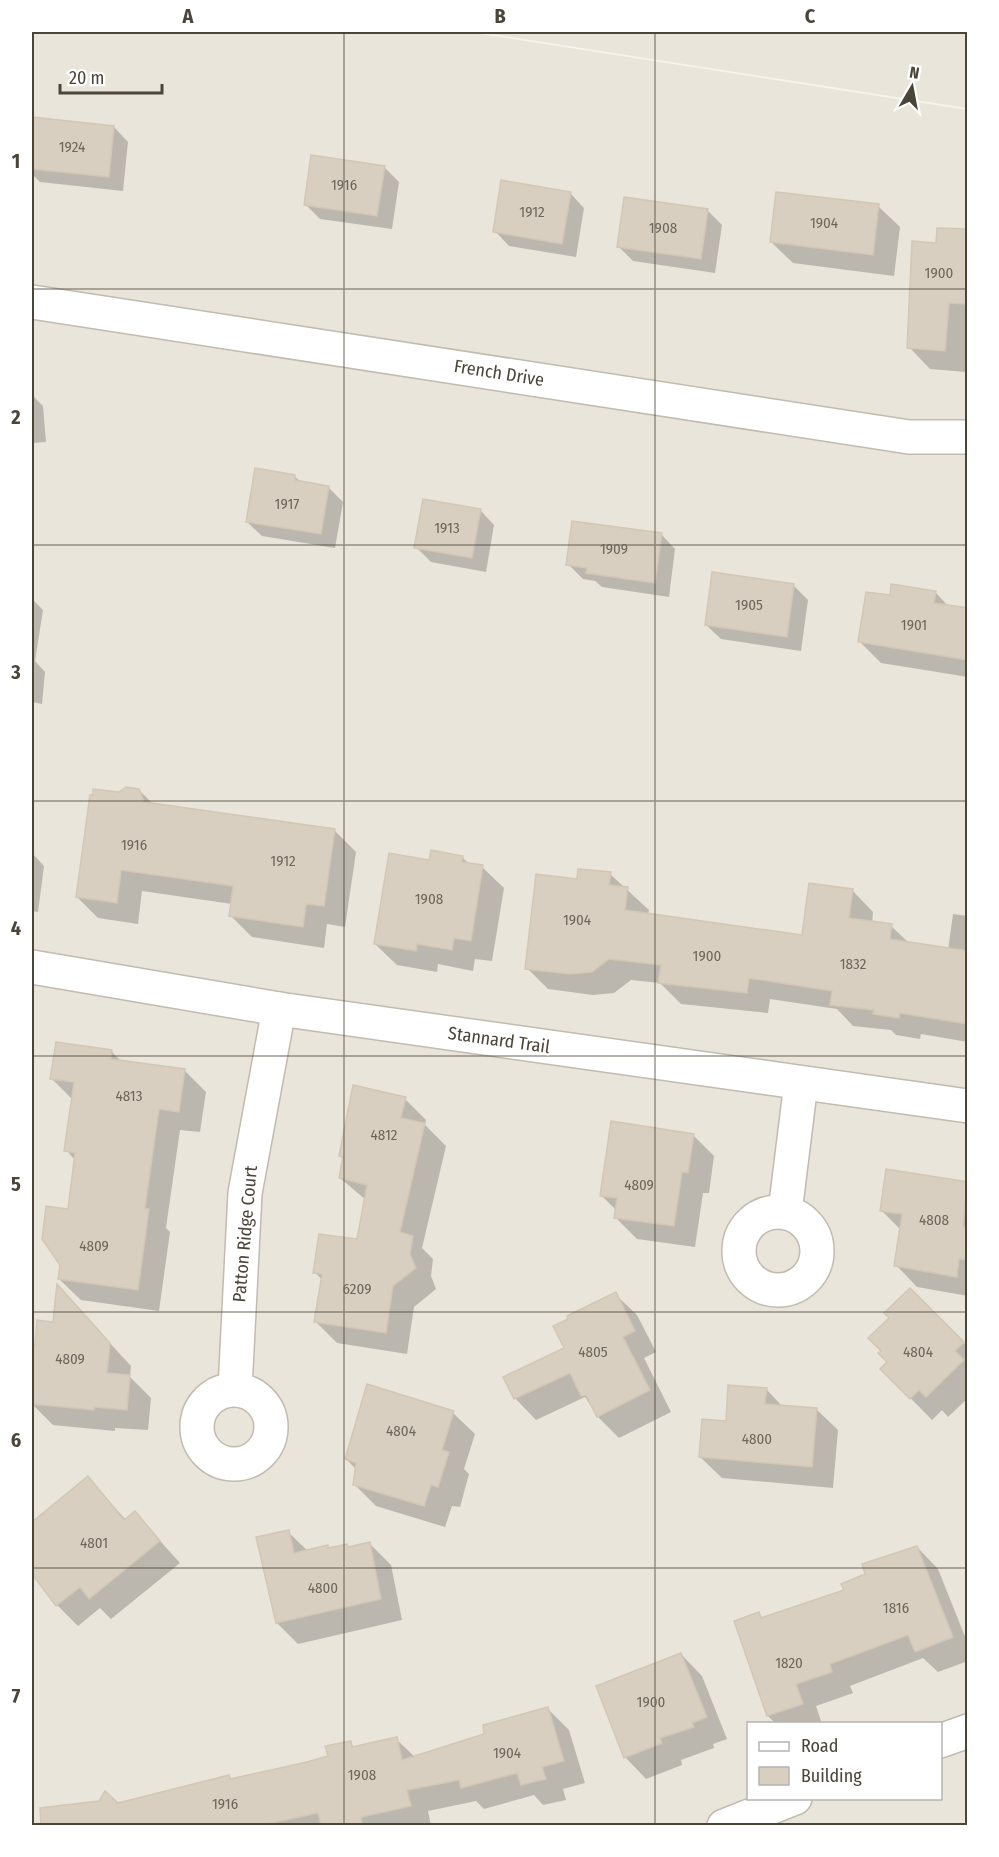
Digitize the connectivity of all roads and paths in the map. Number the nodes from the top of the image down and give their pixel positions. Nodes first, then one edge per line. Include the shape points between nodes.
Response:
1 (32, 302) edge
2 (968, 436) edge
3 (32, 967) edge
4 (279, 1009) junction
5 (801, 1083) junction
6 (968, 1106) edge
7 (785, 1212) dead end
8 (235, 1389) dead end
9 (968, 1731) edge
10 (942, 1740) edge
11 (778, 1812) edge
12 (724, 1826) edge

1 - 2 street, French Drive via 909,437
3 - 4 street, Stannard Trail
4 - 5 street, Stannard Trail
4 - 8 street, Patton Ridge Court via 245,1193
5 - 6 street, Stannard Trail
5 - 7 street
9 - 10 street
11 - 12 street

